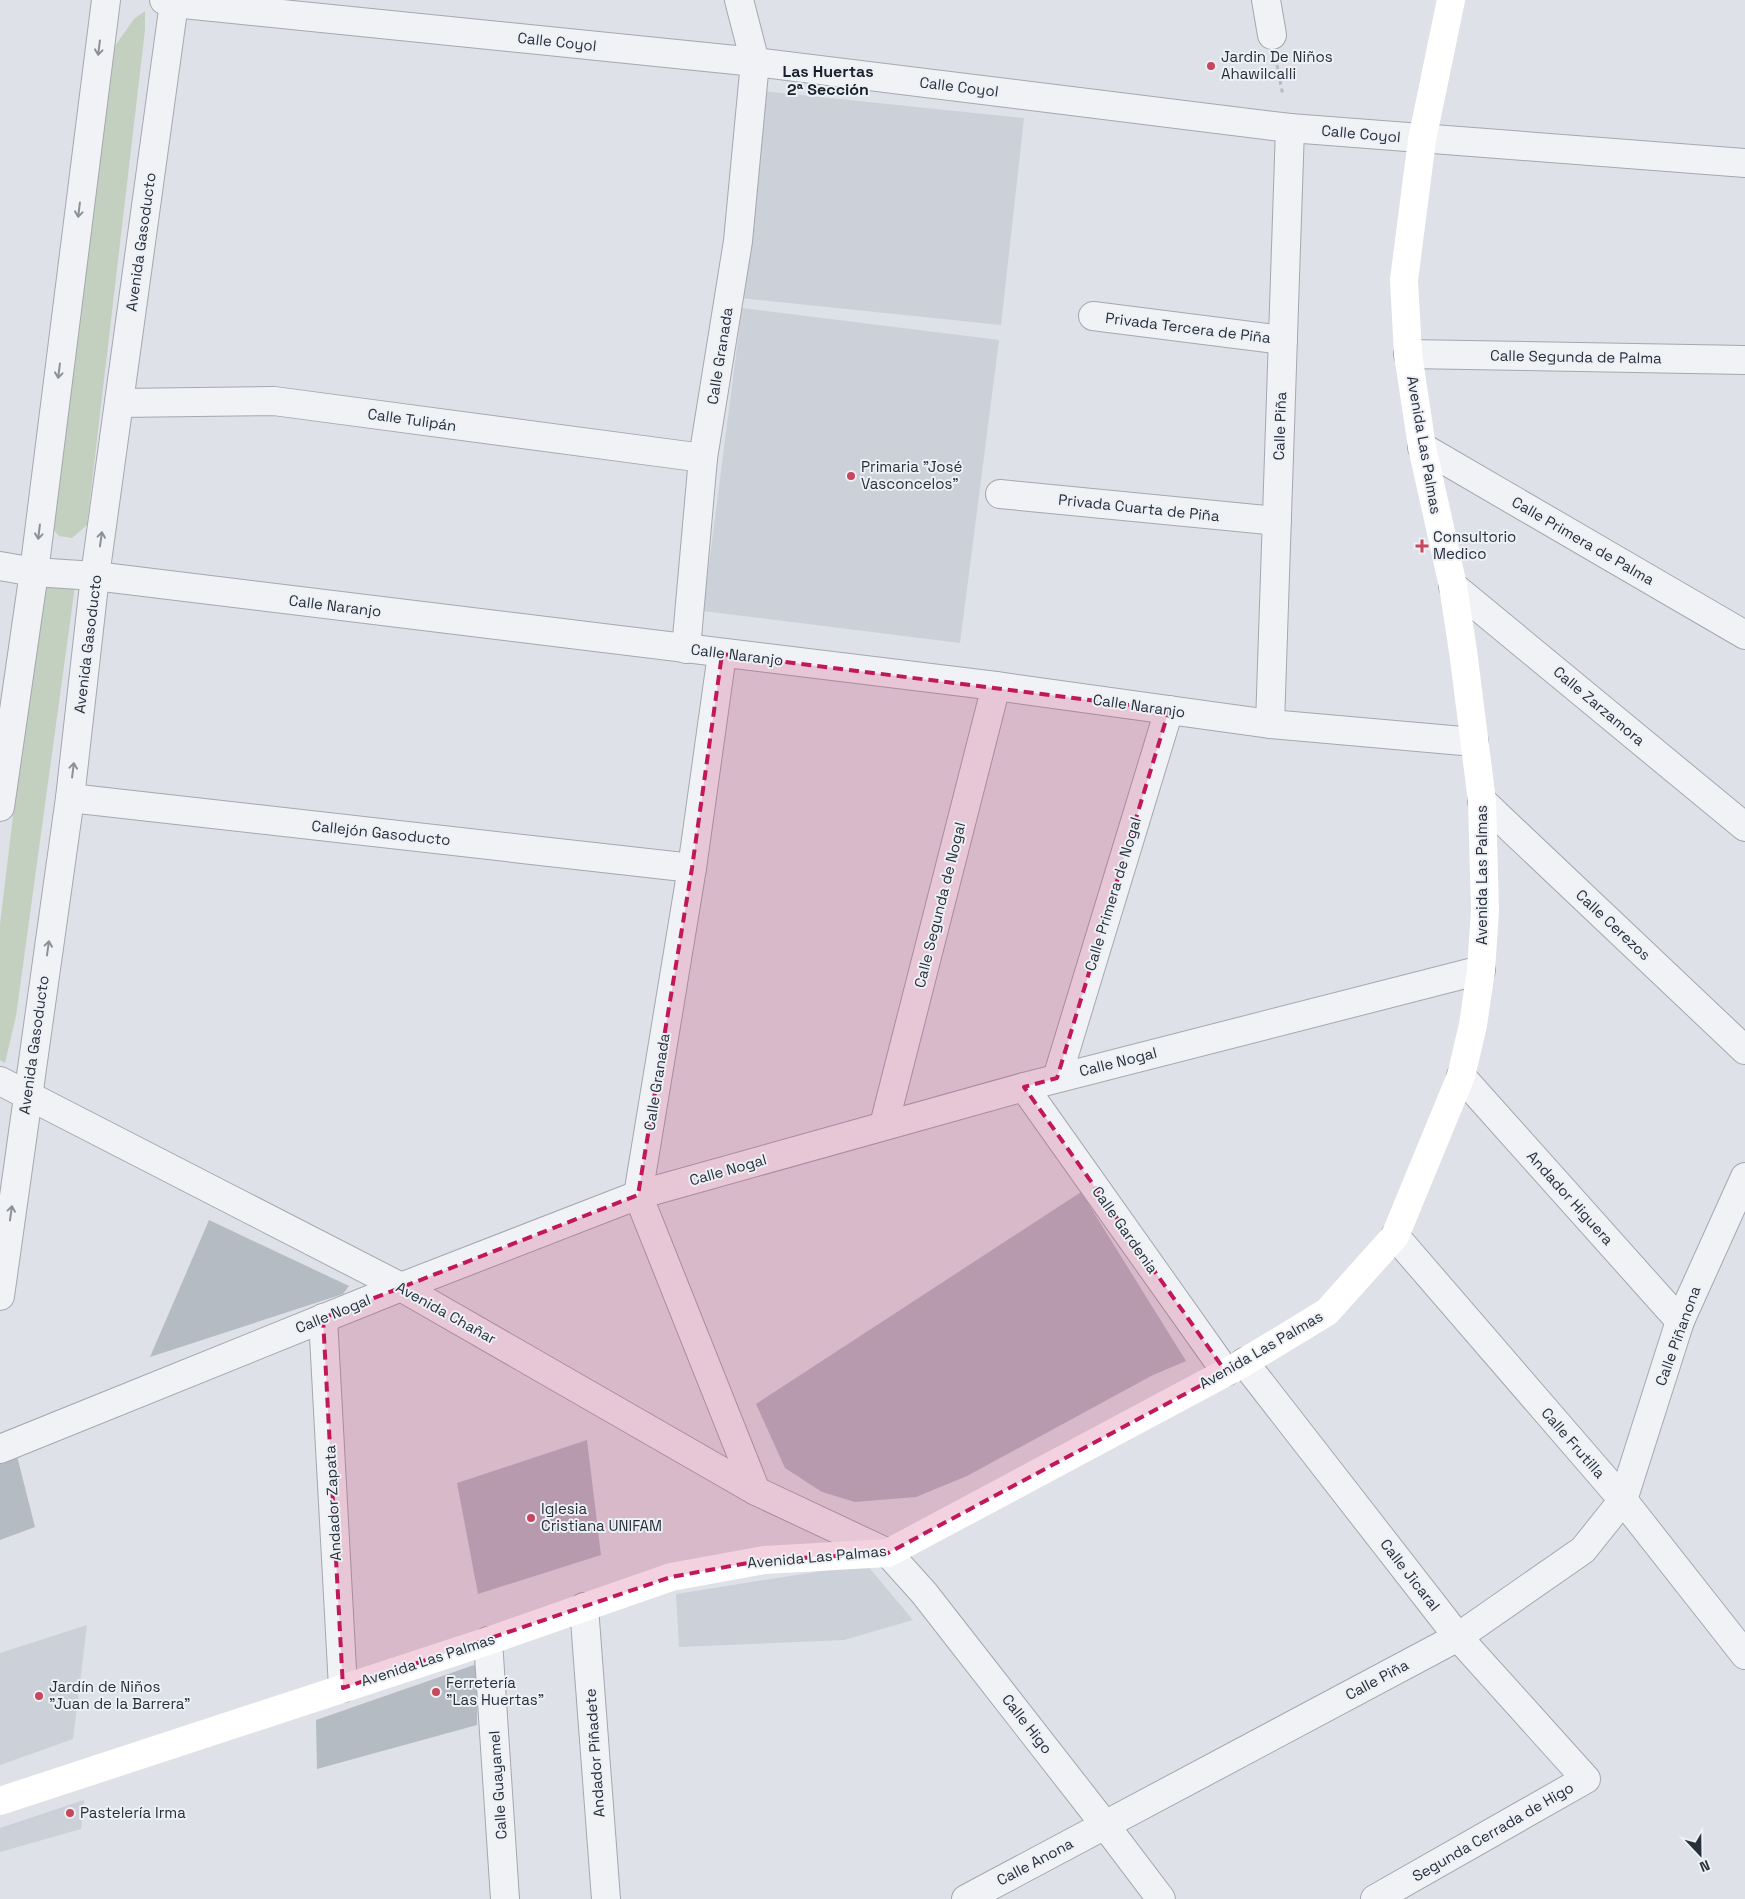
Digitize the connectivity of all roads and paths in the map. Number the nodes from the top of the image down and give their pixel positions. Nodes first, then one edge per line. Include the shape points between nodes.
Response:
1 (106, 0) edge
2 (739, 0) edge
3 (1266, 0) edge
4 (1451, 0) edge
5 (169, 1) edge
6 (1272, 36) joint
7 (755, 62) junction
8 (1290, 128) junction
9 (1422, 140) junction
10 (1745, 163) edge
11 (1093, 316) dead end
12 (1283, 340) junction
13 (1408, 354) junction
14 (1745, 360) edge
15 (119, 403) junction
16 (1422, 447) junction
17 (703, 458) junction
18 (1000, 494) dead end
19 (1277, 521) junction
20 (0, 566) edge
21 (34, 572) junction
22 (95, 576) junction
23 (1452, 586) junction
24 (1745, 635) edge
25 (686, 649) junction
26 (722, 654) junction
27 (996, 686) junction
28 (1168, 710) junction
29 (1270, 724) junction
30 (1474, 742) junction
31 (70, 798) junction
32 (1482, 800) junction
33 (0, 808) edge
34 (1745, 827) edge
35 (692, 868) junction
36 (1481, 970) junction
37 (1745, 1050) edge
38 (1461, 1076) junction
39 (1057, 1078) junction
40 (0, 1081) edge
41 (1024, 1087) junction
42 (27, 1094) junction
43 (884, 1125) junction
44 (1745, 1177) edge
45 (638, 1195) junction
46 (1394, 1236) junction
47 (401, 1287) junction
48 (0, 1296) edge
49 (323, 1318) junction
50 (1680, 1321) junction
51 (1235, 1368) junction
52 (0, 1448) edge
53 (756, 1491) junction
54 (1623, 1500) junction
55 (888, 1553) junction
56 (584, 1607) junction
57 (1458, 1637) junction
58 (488, 1641) junction
59 (1745, 1655) edge
60 (342, 1688) junction
61 (1586, 1779) joint
62 (0, 1801) edge
63 (1105, 1825) junction
64 (505, 1899) edge
65 (606, 1899) edge
66 (966, 1899) edge
67 (1161, 1899) edge
68 (1375, 1899) edge

1 -> 21 street
2 - 7 street, Calle Granada
3 - 6 street
4 - 9 main road, Avenida Las Palmas
5 - 7 street, Calle Coyol
5 - 15 street, Avenida Gasoducto
6 - 8 path
7 - 8 street, Calle Coyol
7 - 17 street, Calle Granada via 738,241
8 - 9 street, Calle Coyol
8 - 12 street, Calle Piña
9 - 10 street, Calle Coyol
9 - 13 main road, Avenida Las Palmas via 1404,280
11 - 12 street, Privada Tercera de Piña
12 - 19 street, Calle Piña
13 - 14 street, Calle Segunda de Palma
13 - 16 main road, Avenida Las Palmas
15 - 17 street, Calle Tulipán via 274,401
22 -> 15 street, Avenida Gasoducto
16 - 23 main road, Avenida Las Palmas
16 - 24 street, Calle Primera de Palma
17 - 25 street, Calle Granada
18 - 19 street, Privada Cuarta de Piña
19 - 29 street, Calle Piña
20 - 21 street, Calle Naranjo
21 - 22 street, Calle Naranjo
21 - 33 street
22 - 25 street, Calle Naranjo
31 -> 22 street, Avenida Gasoducto
23 - 30 main road, Avenida Las Palmas
23 - 34 street, Calle Zarzamora
25 - 26 street, Calle Naranjo
26 - 27 street, Calle Naranjo
26 - 35 street, Calle Granada
27 - 28 street, Calle Naranjo
27 - 43 street, Calle Segunda de Nogal
28 - 29 street, Calle Naranjo
28 - 39 street, Calle Primera de Nogal
29 - 30 street, Calle Naranjo
30 - 32 main road, Avenida Las Palmas
31 - 35 street, Callejón Gasoducto
42 -> 31 street, Avenida Gasoducto
32 - 36 main road, Avenida Las Palmas via 1485,912
32 - 37 street, Calle Cerezos
35 - 45 street, Calle Granada
36 - 38 main road, Avenida Las Palmas
36 - 39 street, Calle Nogal
38 - 46 main road, Avenida Las Palmas
38 - 50 street, Andador Higuera
39 - 41 street, Calle Nogal
40 - 42 street, Avenida Chañar
41 - 43 street, Calle Nogal
41 - 51 street, Calle Gardenia
42 - 47 street, Avenida Chañar
48 -> 42 street, Avenida Gasoducto
43 - 45 street, Calle Nogal
44 - 50 street, Calle Piñanona
45 - 47 street, Calle Nogal
45 - 53 street
46 - 51 main road, Avenida Las Palmas via 1327,1312
46 - 54 street, Calle Frutilla
47 - 49 street, Calle Nogal
47 - 53 street, Avenida Chañar
49 - 52 street, Calle Nogal
49 - 60 street, Andador Zapata
50 - 54 street, Calle Piñanona
51 - 55 main road, Avenida Las Palmas
51 - 57 street, Calle Jicaral
53 - 55 street, Avenida Chañar
54 - 57 street, Calle Piña via 1583,1550
54 - 59 street, Calle Frutilla
55 - 56 main road, Avenida Las Palmas via 764,1560 671,1577
55 - 63 street, Calle Higo via 924,1593
56 - 58 main road, Avenida Las Palmas
56 - 65 street, Andador Piñadete
57 - 61 street, Calle Jicaral
57 - 63 street, Calle Piña
58 - 60 main road, Avenida Las Palmas
58 - 64 street, Calle Guayamel
60 - 62 main road, Avenida Las Palmas
61 - 68 street, Segunda Cerrada de Higo
63 - 66 street, Calle Anona
63 - 67 street, Calle Higo

